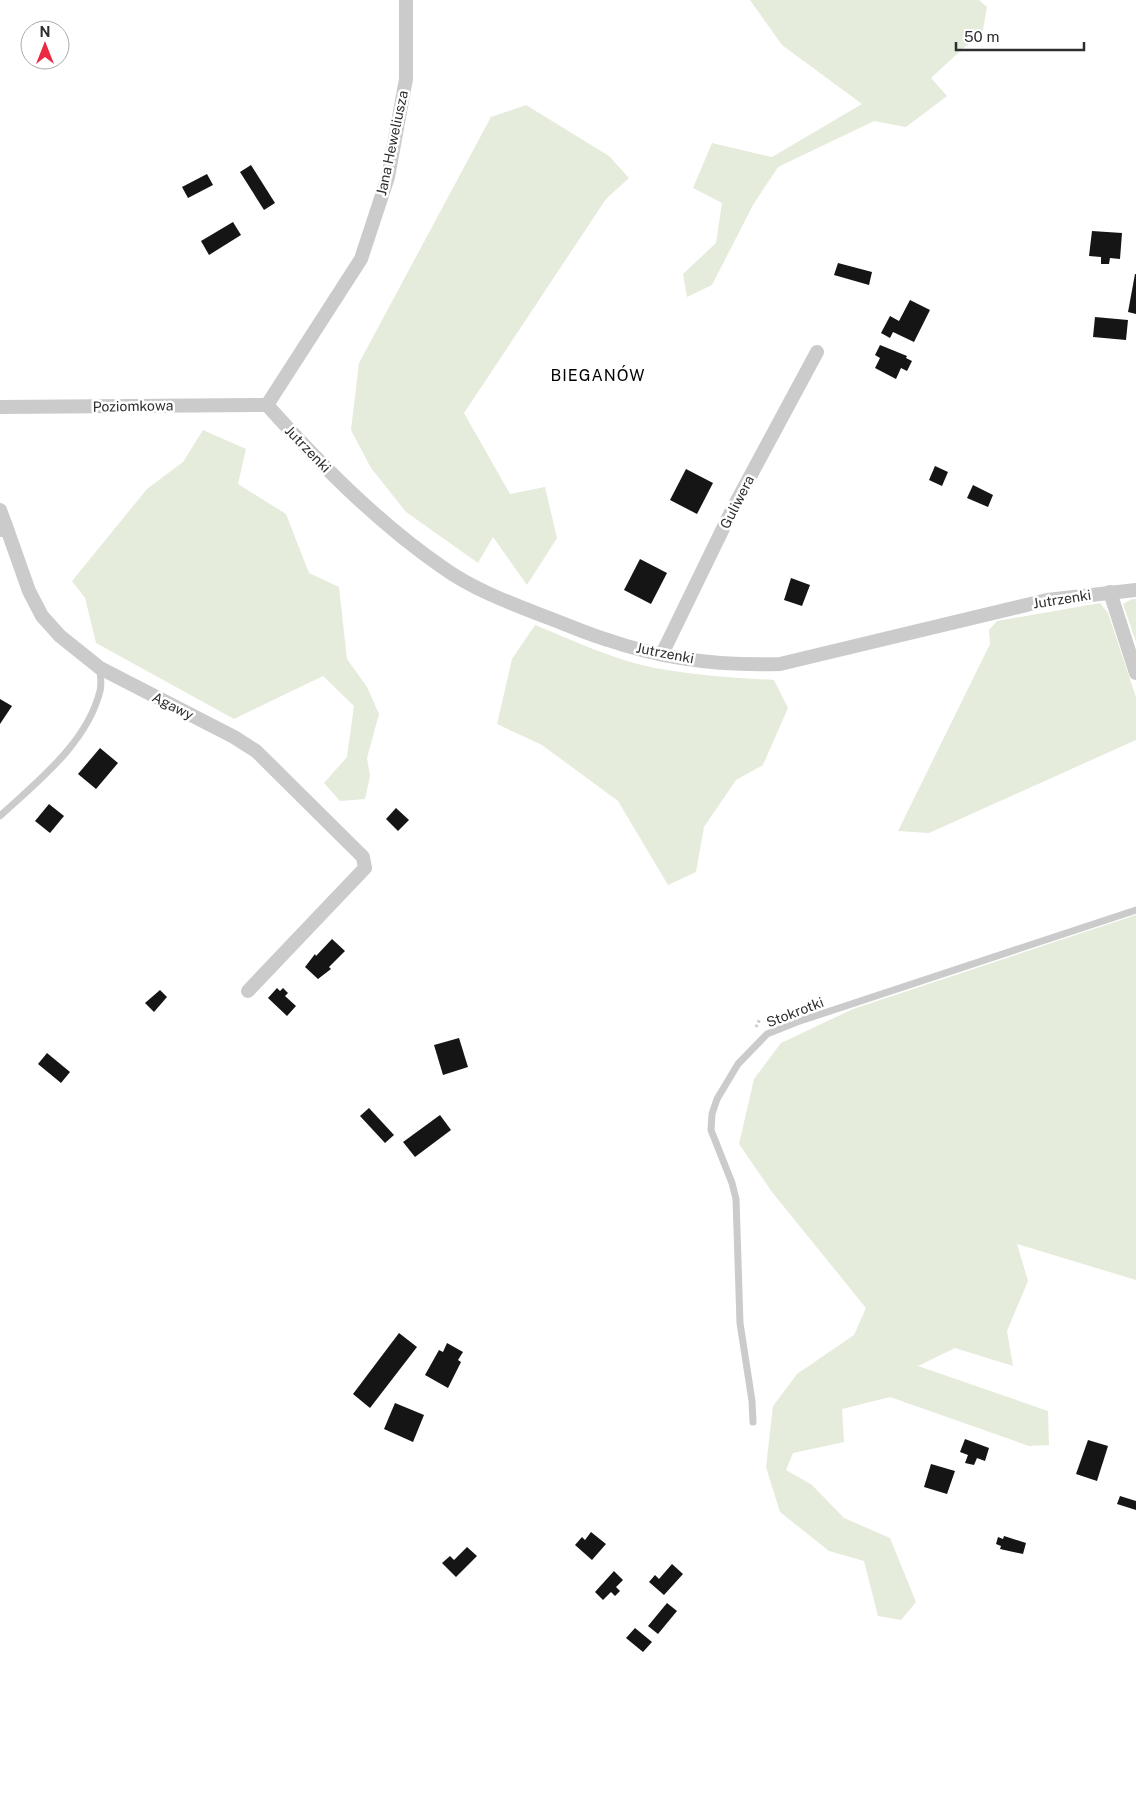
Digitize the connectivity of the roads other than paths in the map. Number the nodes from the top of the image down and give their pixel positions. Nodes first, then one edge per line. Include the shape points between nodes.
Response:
1 (406, 0) edge
2 (817, 352) dead end
3 (267, 405) junction
4 (0, 407) edge
5 (0, 510) edge
6 (3, 528) edge
7 (1136, 590) edge
8 (1110, 592) junction
9 (662, 654) junction
10 (100, 668) junction
11 (1136, 673) edge
12 (0, 816) edge
13 (1136, 910) edge
14 (248, 992) dead end
15 (753, 1422) dead end

1 - 3 street, Jana Heweliusza via 404,89 388,177 361,259
2 - 9 street, Guliwera via 732,510
3 - 4 street, Poziomkowa
3 - 9 street, Jutrzenki via 352,494 442,568 496,597 609,641
5 - 6 street, Agawy
6 - 10 street, Agawy via 42,616 60,636
7 - 8 street, Jutrzenki
8 - 9 street, Jutrzenki via 1047,600 986,613 780,664 742,665
8 - 11 street
10 - 12 lane via 101,690 88,724 62,755
10 - 14 street, Agawy via 256,751 363,857 365,868
13 - 15 lane, Stokrotki via 797,1022 767,1034 738,1064 718,1099 712,1114 711,1130 736,1199 740,1323

